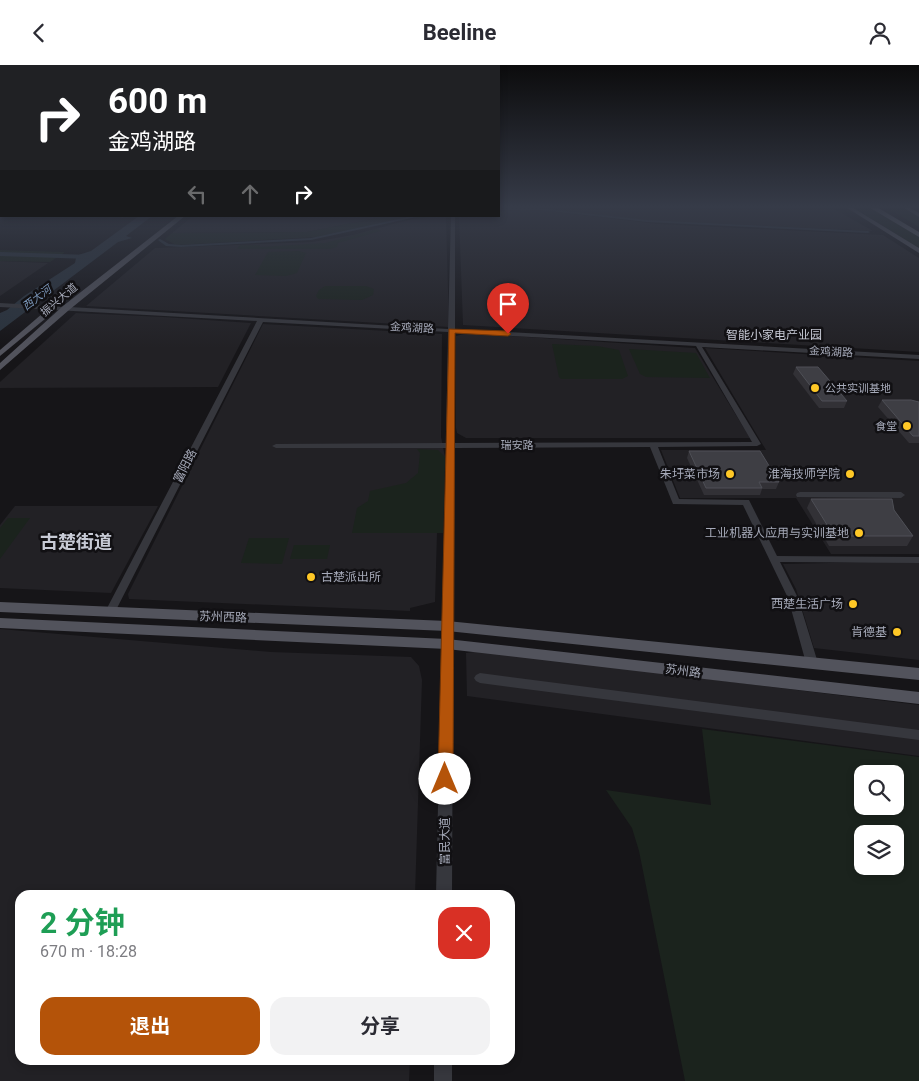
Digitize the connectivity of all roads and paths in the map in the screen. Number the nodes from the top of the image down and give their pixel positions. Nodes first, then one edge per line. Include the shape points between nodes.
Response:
1 (122, 253) edge
2 (135, 253) edge
3 (452, 253) edge
4 (3, 305) edge
5 (54, 307) junction
6 (66, 308) junction
7 (260, 319) junction
8 (451, 330) junction
9 (698, 345) junction
10 (0, 354) edge
11 (919, 357) edge
12 (0, 367) edge
13 (449, 445) junction
14 (653, 445) junction
15 (276, 446) dead end
16 (800, 495) dead end
17 (901, 495) dead end
18 (774, 559) junction
19 (919, 559) edge
20 (0, 607) edge
21 (110, 612) junction
22 (0, 623) edge
23 (447, 626) junction
24 (446, 644) junction
25 (812, 663) junction
26 (919, 674) edge
27 (480, 678) dead end
28 (919, 698) edge
29 (919, 735) edge
30 (444, 890) edge
31 (443, 1065) edge
32 (443, 1081) edge

1 - 5 main road, 振兴大道
2 - 6 main road, 振兴大道
3 - 8 street, 富民大道
4 - 5 street, 金鸡湖路
5 - 6 street, 金鸡湖路
5 - 10 main road, 振兴大道
6 - 7 street, 金鸡湖路
6 - 12 main road, 振兴大道
7 - 8 street, 金鸡湖路
7 - 21 street, 富阳路
8 - 9 street, 金鸡湖路
8 - 13 street, 富民大道
9 - 11 street, 金鸡湖路
9 - 14 street, 瑞安路 via 758,444
13 - 14 street, 瑞安路
13 - 15 street, 瑞安路
13 - 23 street, 富民大道
14 - 18 street via 676,502 746,502
16 - 17 street
18 - 19 street
18 - 25 street via 793,598
20 - 21 main road, 苏州西路
21 - 23 main road, 苏州西路
22 - 24 main road, 苏州西路
23 - 24 street, 富民大道
23 - 25 main road, 苏州路
24 - 28 main road, 苏州路
24 - 30 street, 富民大道
25 - 26 main road, 苏州路
27 - 29 street
31 - 32 street

